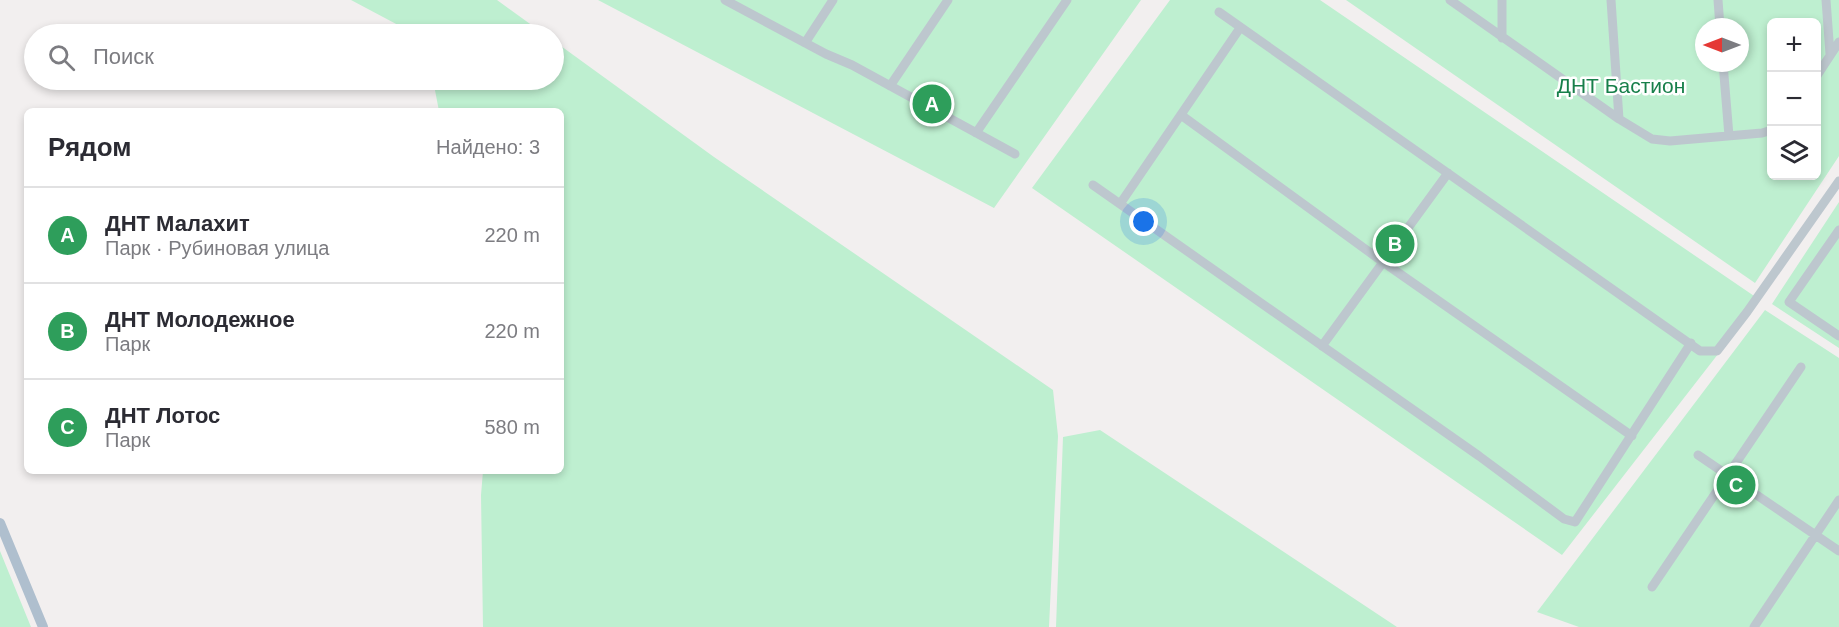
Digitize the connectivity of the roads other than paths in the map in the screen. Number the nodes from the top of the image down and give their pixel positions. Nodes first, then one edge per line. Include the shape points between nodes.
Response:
1 (725, 0) edge
2 (833, 0) edge
3 (948, 0) edge
4 (1067, 0) edge
5 (1450, 0) edge
6 (1502, 0) edge
7 (1611, 0) edge
8 (1718, 0) edge
9 (1826, 0) edge
10 (1219, 12) dead end
11 (1719, 18) edge
12 (1240, 28) junction
13 (1502, 38) junction
14 (1839, 42) edge
15 (805, 43) junction
16 (1830, 54) junction
17 (1724, 72) edge
18 (1819, 72) edge
19 (890, 86) junction
20 (1181, 115) junction
21 (1619, 119) junction
22 (1767, 132) edge
23 (976, 133) junction
24 (1728, 136) junction
25 (1015, 154) dead end
26 (1448, 173) junction
27 (1839, 181) edge
28 (1093, 185) dead end
29 (1120, 204) junction
30 (1839, 230) edge
31 (1383, 262) junction
32 (1839, 336) edge
33 (1691, 344) junction
34 (1322, 346) junction
35 (1801, 367) dead end
36 (1632, 436) junction
37 (1698, 455) dead end
38 (1727, 476) junction
39 (1839, 500) edge
40 (0, 523) edge
41 (1816, 534) junction
42 (1839, 551) edge
43 (1652, 587) dead end
44 (43, 627) edge
45 (1754, 627) edge

1 - 15 street
2 - 15 street
3 - 19 street
4 - 23 street
5 - 13 street
6 - 13 street
7 - 21 street
8 - 11 street
9 - 16 street
10 - 12 street
12 - 20 street
12 - 26 street
13 - 21 street
14 - 16 street
15 - 19 street
16 - 18 street
17 - 24 street
19 - 23 street
20 - 29 street
20 - 31 street
21 - 24 street via 1652,140
22 - 24 street
23 - 25 street
26 - 31 street
26 - 33 street
27 - 33 street via 1717,351 1700,351
28 - 29 street
29 - 34 street
30 - 32 street via 1789,302
31 - 34 street
31 - 36 street
33 - 36 street
34 - 36 street via 1564,519 1575,522
35 - 38 street
37 - 38 street
38 - 41 street
38 - 43 street
39 - 41 street
40 - 44 main road
41 - 42 street
41 - 45 street

